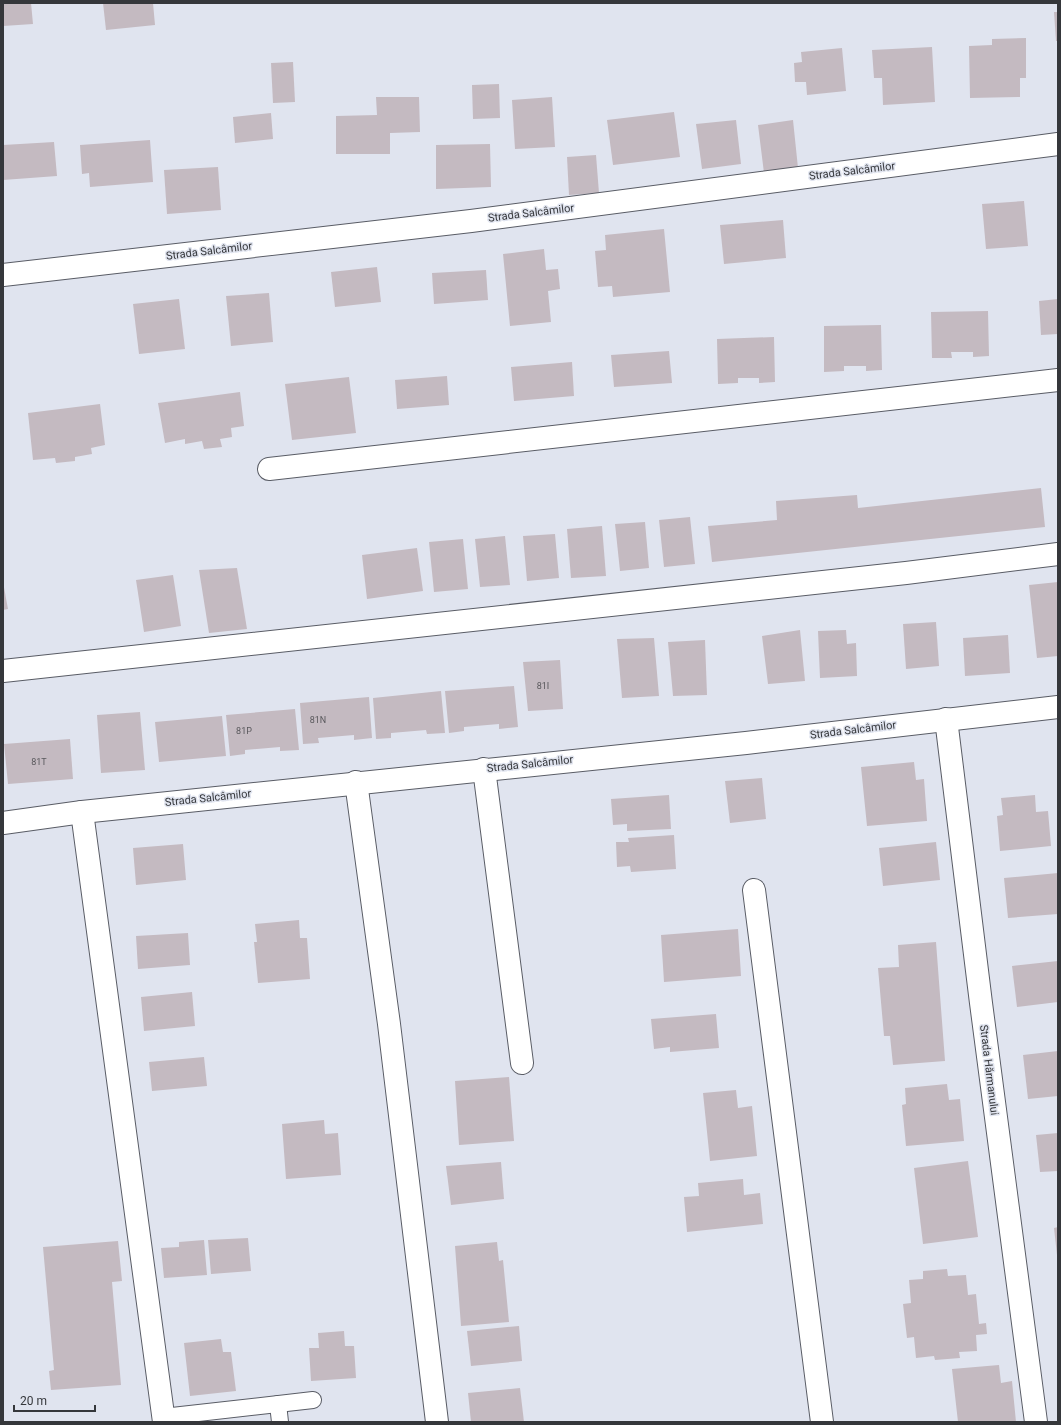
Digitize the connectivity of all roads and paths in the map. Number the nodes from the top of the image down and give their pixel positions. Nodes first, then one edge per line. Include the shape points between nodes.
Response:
1 (1058, 144) edge
2 (3, 275) edge
3 (1058, 380) edge
4 (269, 469) dead end
5 (1058, 554) edge
6 (3, 671) edge
7 (1058, 707) edge
8 (946, 719) junction
9 (484, 769) junction
10 (356, 782) junction
11 (82, 812) junction
12 (3, 823) edge
13 (754, 890) dead end
14 (522, 1063) dead end
15 (313, 1400) dead end
16 (278, 1404) junction
17 (164, 1420) edge
18 (280, 1422) edge
19 (437, 1422) edge
20 (822, 1422) edge
21 (1036, 1422) edge

1 - 2 street, Strada Salcâmilor via 471,221
3 - 4 street
5 - 6 street via 898,574
7 - 8 street, Strada Salcâmilor
8 - 9 street, Strada Salcâmilor via 746,743
8 - 21 street, Strada Hărmanului
9 - 10 street, Strada Salcâmilor
9 - 14 street
10 - 11 street, Strada Salcâmilor
10 - 19 street via 389,1024
11 - 12 street, Strada Salcâmilor
11 - 17 street
13 - 20 street
15 - 16 lane
16 - 17 lane
16 - 18 lane

